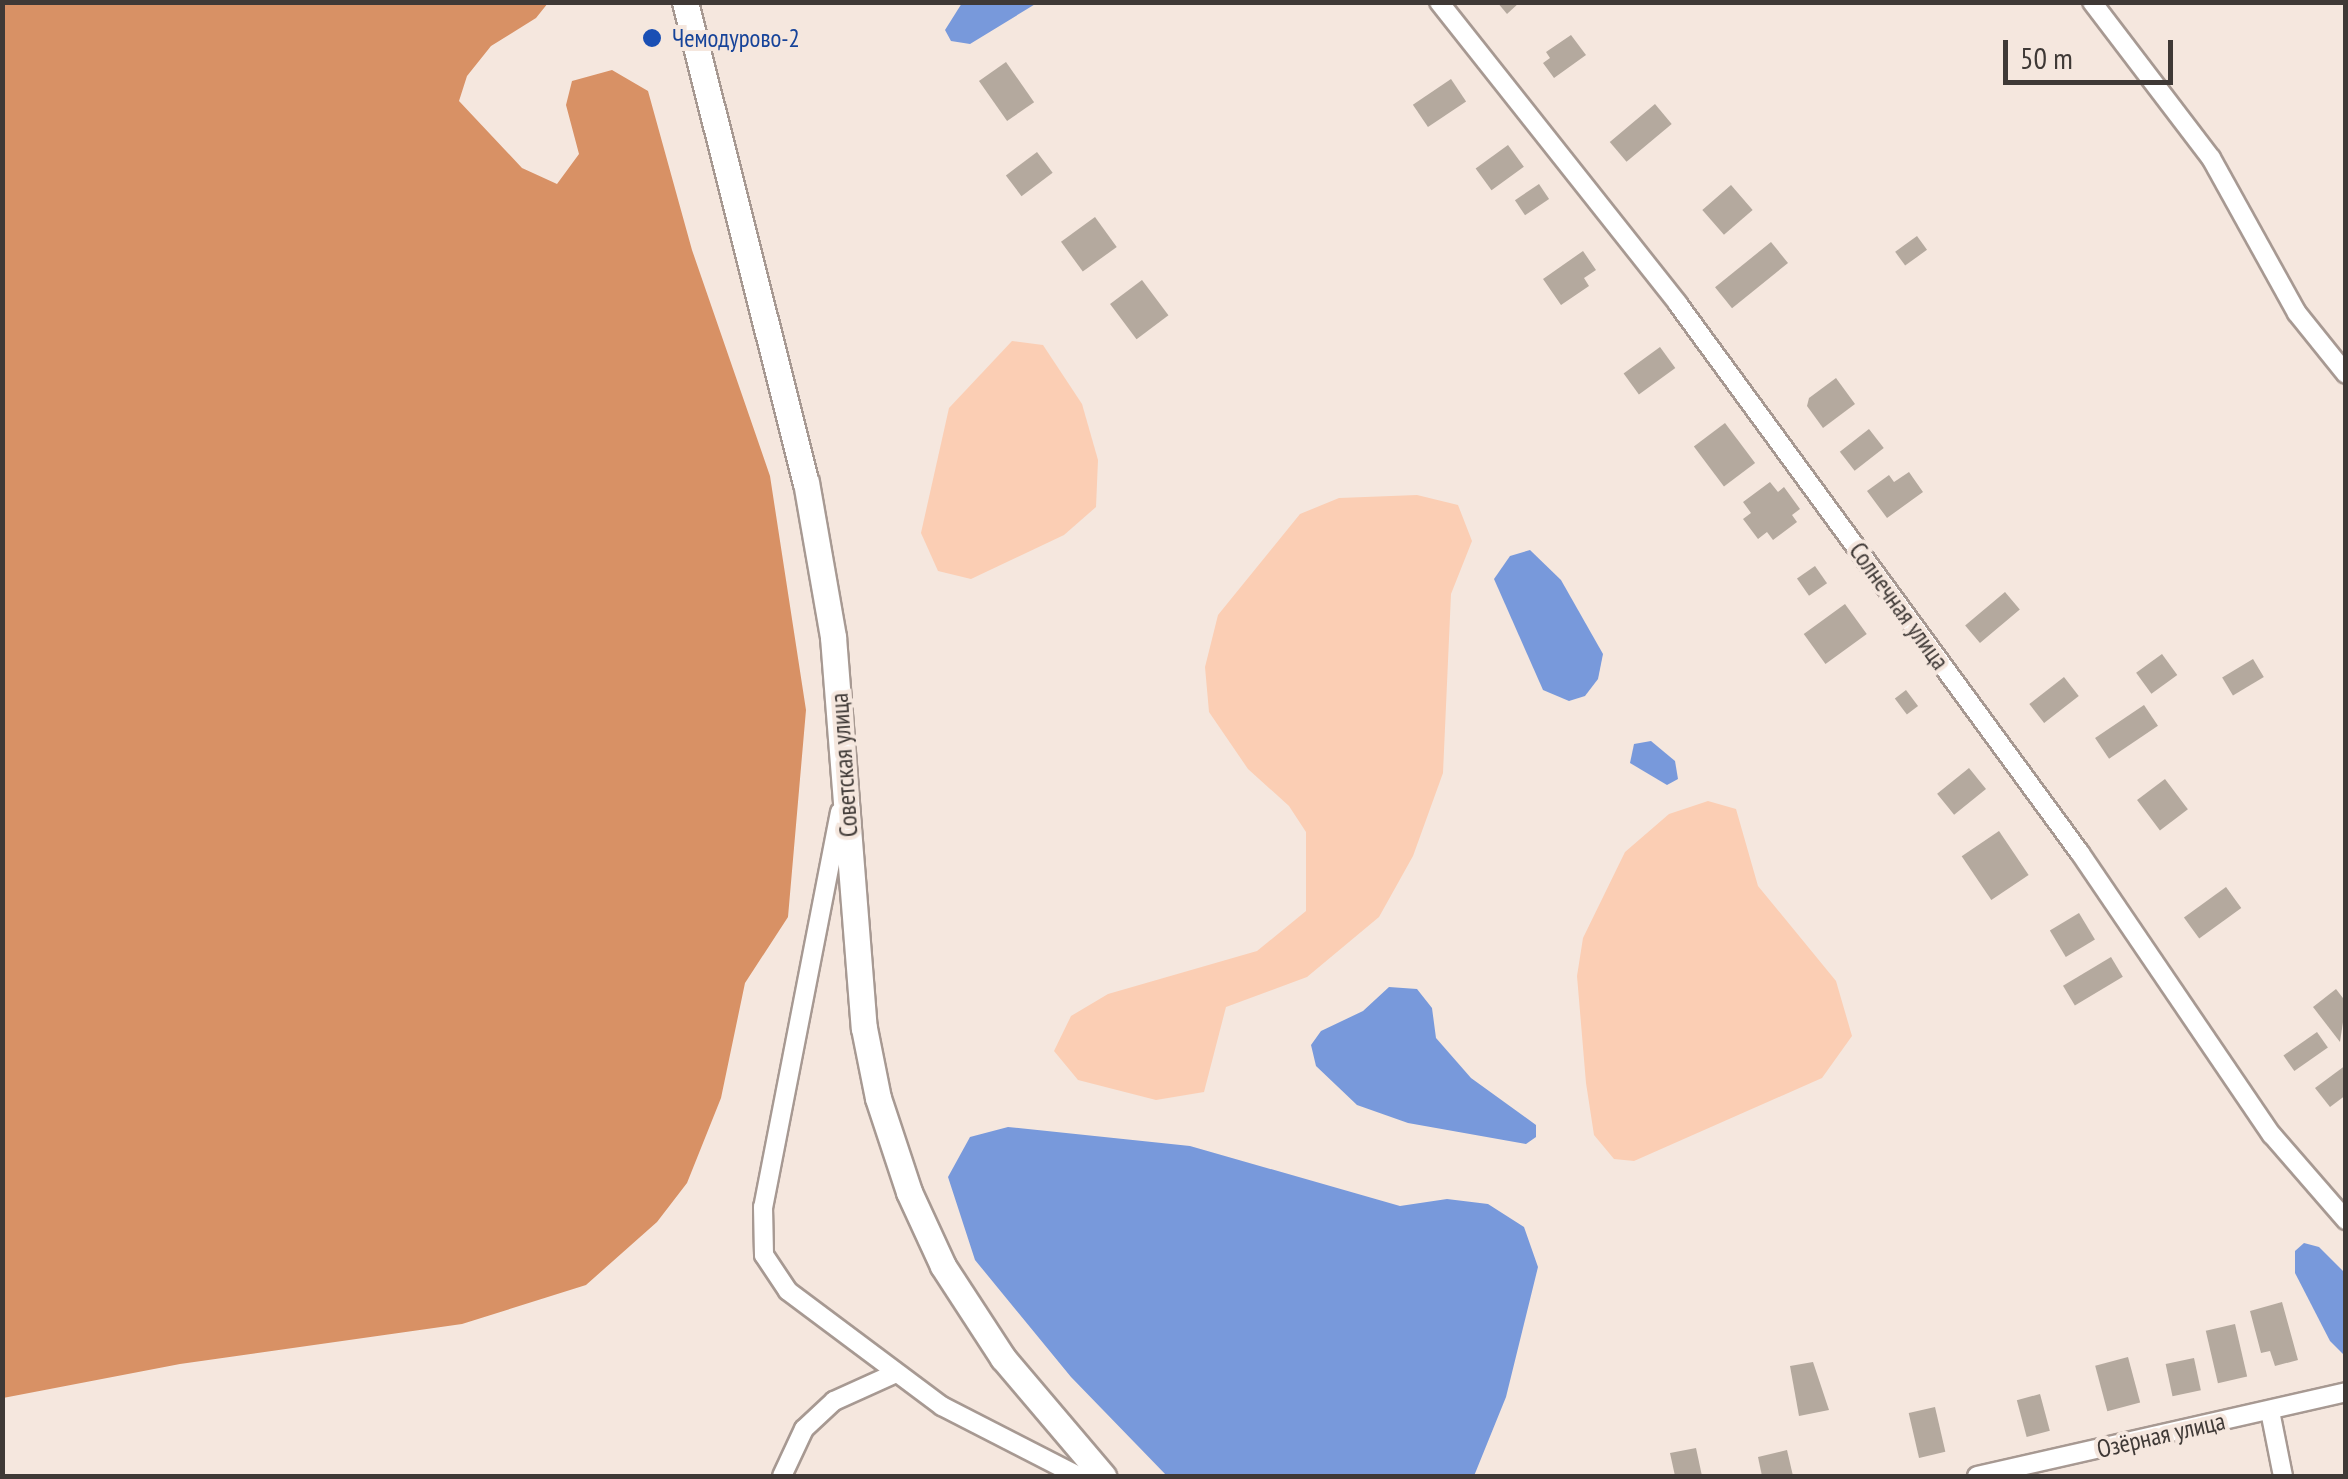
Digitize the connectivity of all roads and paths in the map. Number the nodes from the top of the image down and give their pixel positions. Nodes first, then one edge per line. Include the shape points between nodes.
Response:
1 (685, 2) edge
2 (1439, 2) edge
3 (2092, 2) edge
4 (2346, 374) edge
5 (846, 784) junction
6 (2346, 1220) edge
7 (896, 1373) junction
8 (2346, 1392) edge
9 (2270, 1411) junction
10 (782, 1476) edge
11 (1078, 1476) edge
12 (1103, 1476) edge
13 (1977, 1476) edge
14 (2282, 1476) edge

1 - 5 street, Советская улица via 806,482 833,638
2 - 6 street, Солнечная улица via 1678,304 2080,853 2272,1135
3 - 4 street via 2210,158 2297,313
5 - 7 street via 763,1207 764,1255 788,1291
5 - 12 street, Советская улица via 864,1028 909,1192 943,1266 1003,1358
7 - 10 street via 834,1401 804,1429
7 - 11 street via 942,1406
8 - 9 street, Озёрная улица
9 - 13 street, Озёрная улица
9 - 14 street

